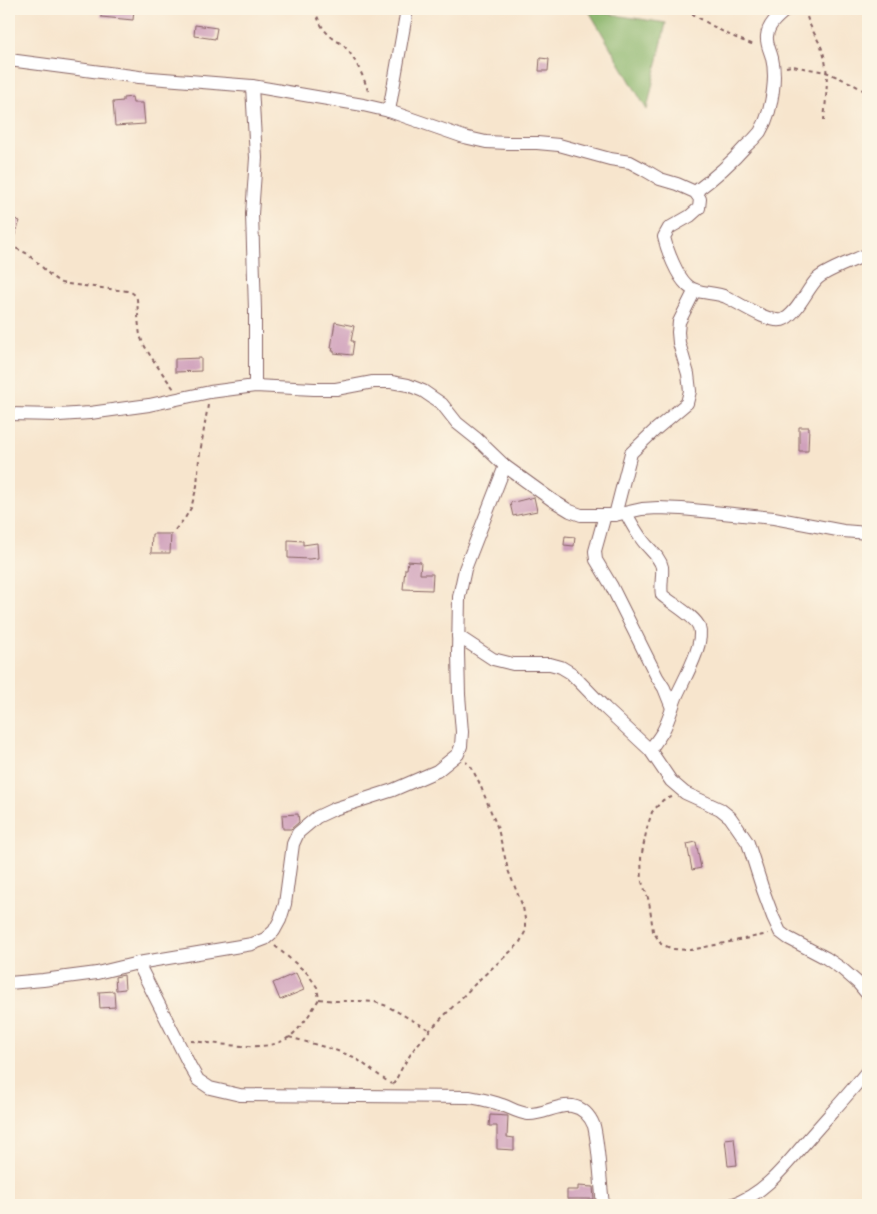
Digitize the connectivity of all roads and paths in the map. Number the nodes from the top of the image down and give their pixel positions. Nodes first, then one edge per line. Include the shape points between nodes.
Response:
1 (315, 9) edge
2 (407, 9) edge
3 (685, 9) edge
4 (787, 9) edge
5 (806, 9) edge
6 (769, 50) junction
7 (9, 60) edge
8 (774, 69) junction
9 (826, 72) junction
10 (252, 86) junction
11 (868, 93) edge
12 (371, 107) junction
13 (389, 111) junction
14 (824, 120) dead end
15 (695, 192) junction
16 (9, 245) edge
17 (868, 254) edge
18 (695, 290) junction
19 (255, 386) junction
20 (210, 392) junction
21 (182, 398) junction
22 (9, 414) edge
23 (505, 466) junction
24 (615, 515) junction
25 (175, 530) dead end
26 (868, 533) edge
27 (458, 636) junction
28 (672, 708) junction
29 (650, 750) junction
30 (458, 754) junction
31 (685, 793) junction
32 (780, 932) junction
33 (265, 939) junction
34 (138, 963) junction
35 (9, 983) edge
36 (868, 994) edge
37 (319, 1000) junction
38 (430, 1030) junction
39 (289, 1037) junction
40 (176, 1040) junction
41 (868, 1070) edge
42 (390, 1091) junction
43 (603, 1205) edge
44 (731, 1205) edge

1 - 12 path via 323,29 350,52 366,84
2 - 13 street
3 - 6 path via 738,40
4 - 6 street via 770,27 767,35
5 - 9 path via 825,59
6 - 8 street
7 - 10 street via 139,77
8 - 9 path via 792,66
8 - 15 street via 769,112 760,132 715,177
9 - 11 path
9 - 14 path
10 - 12 street
10 - 19 street via 256,158 252,214
12 - 13 street
13 - 15 street via 486,142 559,145 630,162 660,179
15 - 18 street via 700,199 699,208 669,228 664,237 682,279
16 - 21 path via 26,253 61,283 132,292 137,299 143,344
17 - 18 street via 818,278 803,300 782,320 764,316 725,296
18 - 24 street via 679,322 678,332 688,374 690,392 687,403 631,453
19 - 20 street
19 - 23 street via 336,389 373,382 408,384 442,404 457,423
20 - 21 street
20 - 25 path via 191,508
21 - 22 street via 90,413
23 - 24 street via 570,511 581,515
23 - 27 street via 465,569 459,597
24 - 26 street via 642,509 682,509 774,518
24 - 28 street via 595,551 596,560 612,585
24 - 28 street via 635,530 662,565 662,595 694,619 699,627 699,644
27 - 29 street via 494,659 513,664 561,666
27 - 30 street via 462,732
28 - 29 street
29 - 31 street via 671,781
30 - 33 street via 437,770 393,790 317,817 298,833 293,844 285,904 274,931
30 - 38 path via 471,767 479,782 498,829 508,870 523,907 525,932 519,944
31 - 32 street via 720,809 730,817 748,843
31 - 32 path via 663,800 652,812 641,858 642,882 650,900 653,931 661,944 673,949 691,950
32 - 36 street via 842,969
33 - 34 street
33 - 37 path via 307,973 317,987
34 - 35 street via 97,973
34 - 40 street
37 - 38 path via 375,1002
37 - 39 path via 304,1023
38 - 42 path via 414,1049
39 - 40 path via 270,1046
39 - 42 path via 354,1057
40 - 42 street via 198,1080 223,1092 240,1095
41 - 44 street via 776,1175 757,1192
42 - 43 street via 487,1100 527,1114 560,1106 580,1108 594,1126

